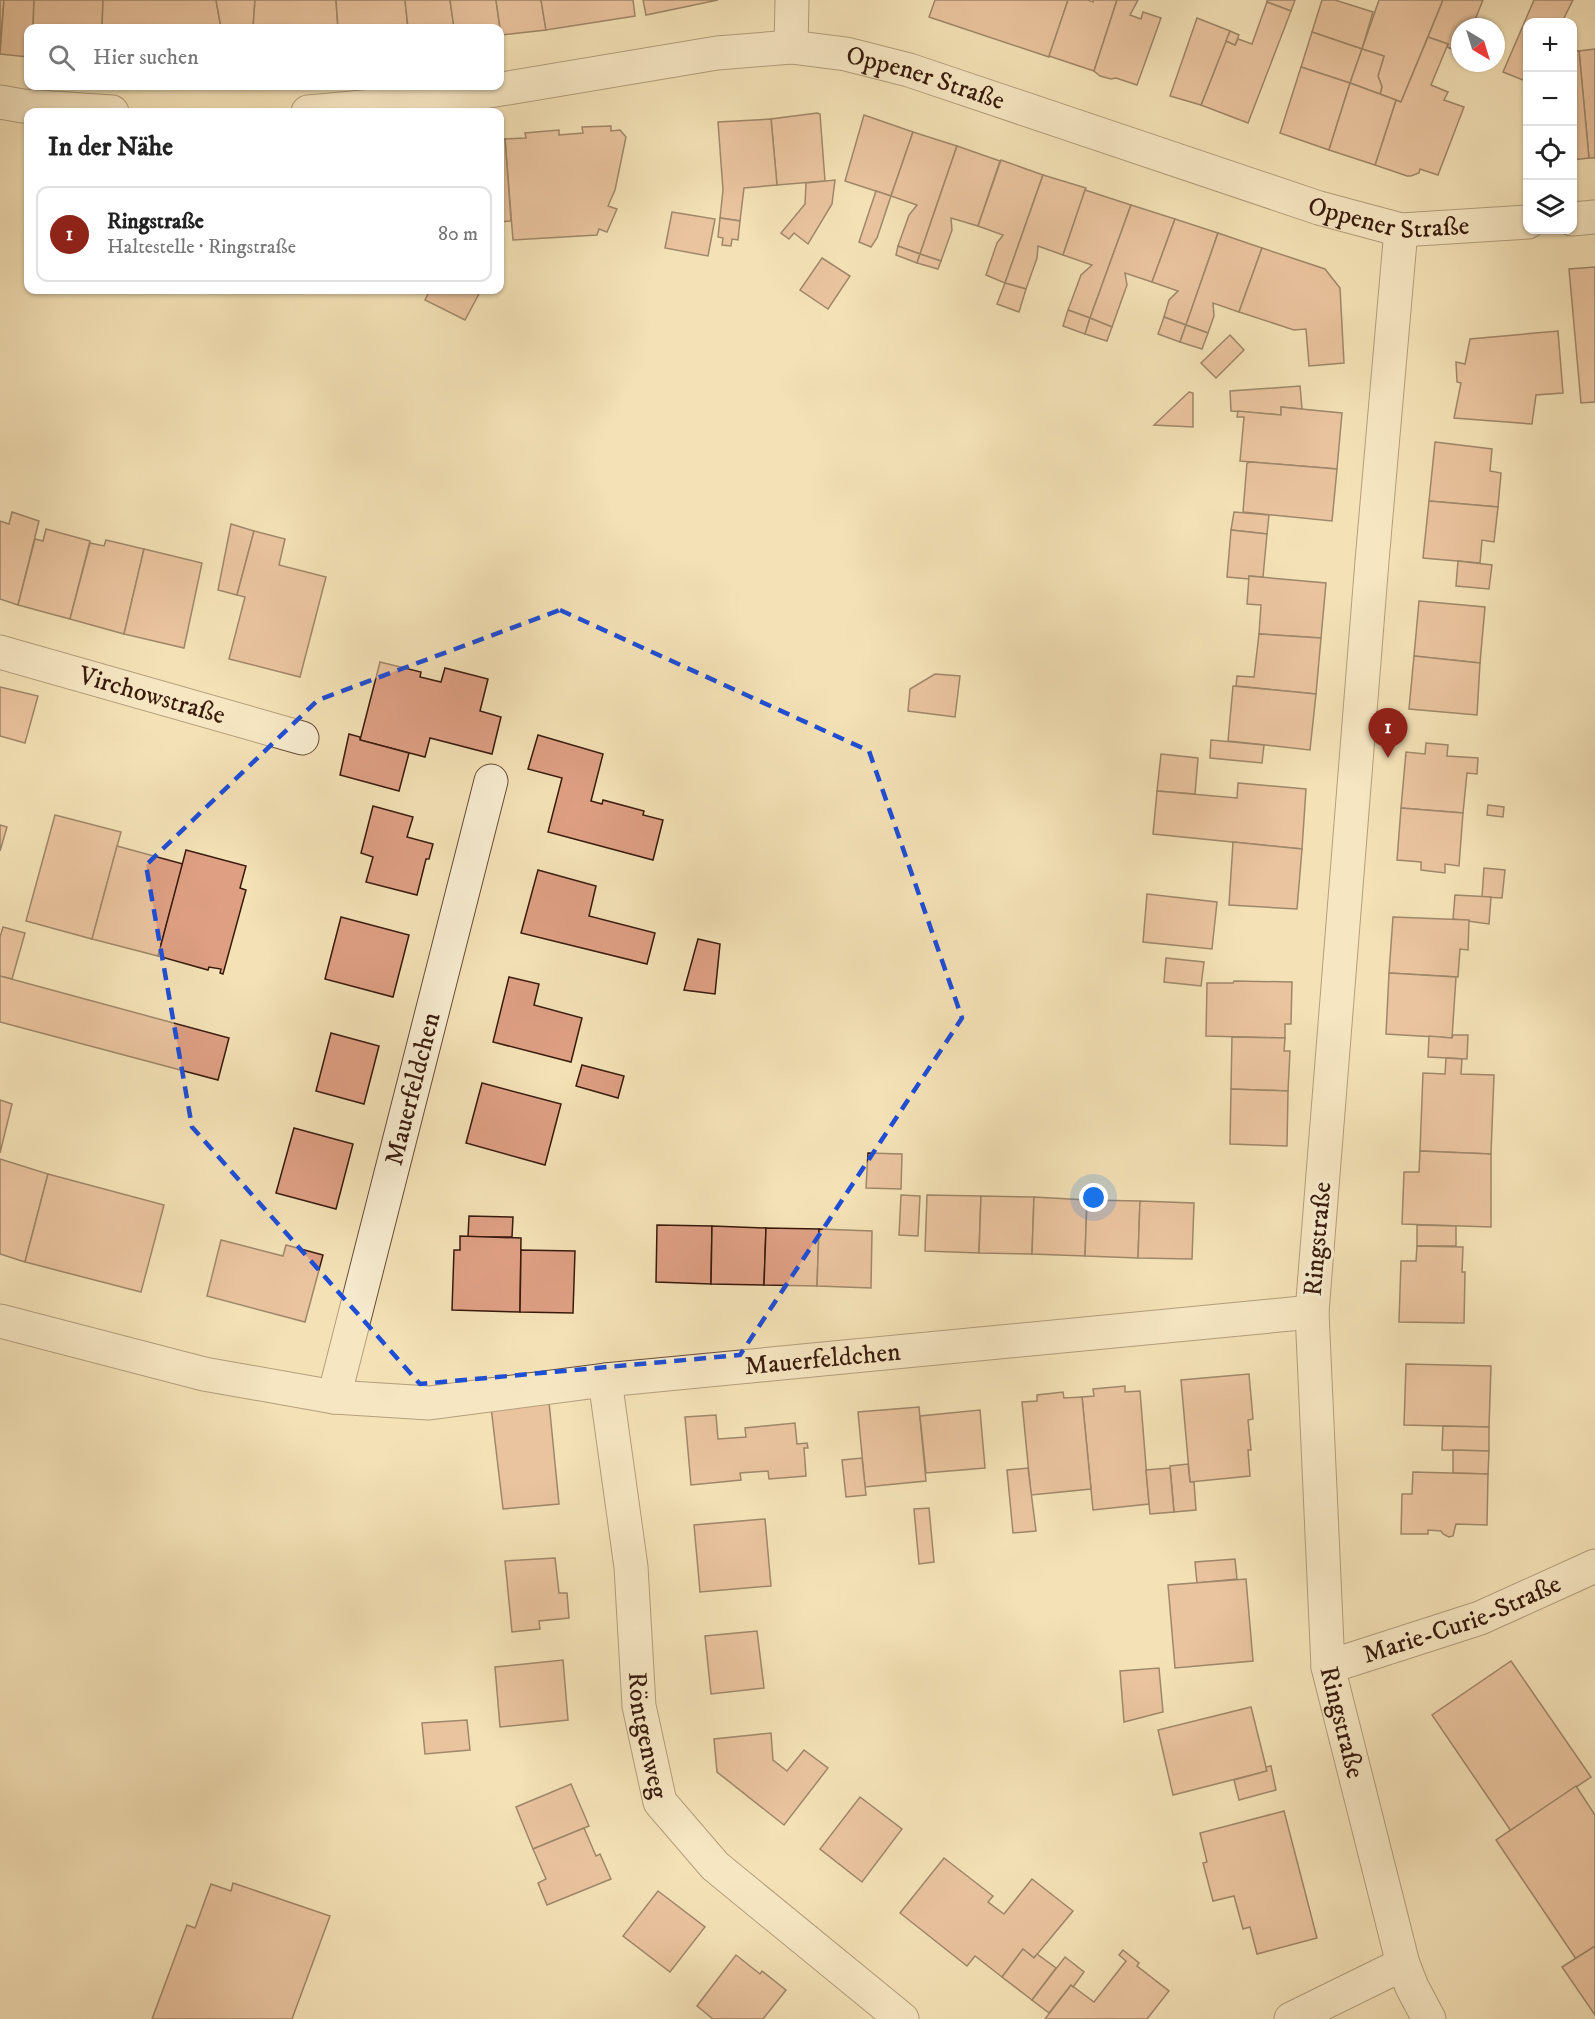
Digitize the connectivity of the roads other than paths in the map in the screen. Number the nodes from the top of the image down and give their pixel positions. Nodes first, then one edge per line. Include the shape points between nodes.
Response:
1 (792, 0) edge
2 (791, 47) junction
3 (504, 89) edge
4 (496, 90) edge
5 (0, 102) edge
6 (53, 108) edge
7 (352, 108) edge
8 (1595, 217) edge
9 (1577, 219) edge
10 (1523, 222) edge
11 (1401, 230) junction
12 (0, 652) edge
13 (302, 738) dead end
14 (491, 781) dead end
15 (1312, 1312) junction
16 (0, 1321) edge
17 (605, 1380) junction
18 (334, 1397) junction
19 (1595, 1566) edge
20 (1328, 1667) junction
21 (1403, 1964) junction
22 (902, 2019) edge
23 (1291, 2019) edge
24 (1429, 2019) edge

1 - 2 street
2 - 3 street, Oppener Straße via 717,53
2 - 11 street, Oppener Straße via 846,54 909,70 1318,208
4 - 7 street, Oppener Straße
5 - 6 street
8 - 9 street
10 - 11 street, Oppener Straße
11 - 15 street, Ringstraße
12 - 13 street, Virchowstraße
14 - 18 street, Mauerfeldchen
15 - 17 street, Mauerfeldchen
15 - 20 street, Ringstraße
16 - 18 street, Mauerfeldchen via 204,1374
17 - 18 street, Mauerfeldchen via 429,1403
17 - 22 street, Röntgenweg via 631,1567 639,1706 660,1802 715,1866
19 - 20 street, Marie-Curie-Straße via 1480,1618
20 - 21 street, Ringstraße
21 - 23 street
21 - 24 street, Ringstraße

